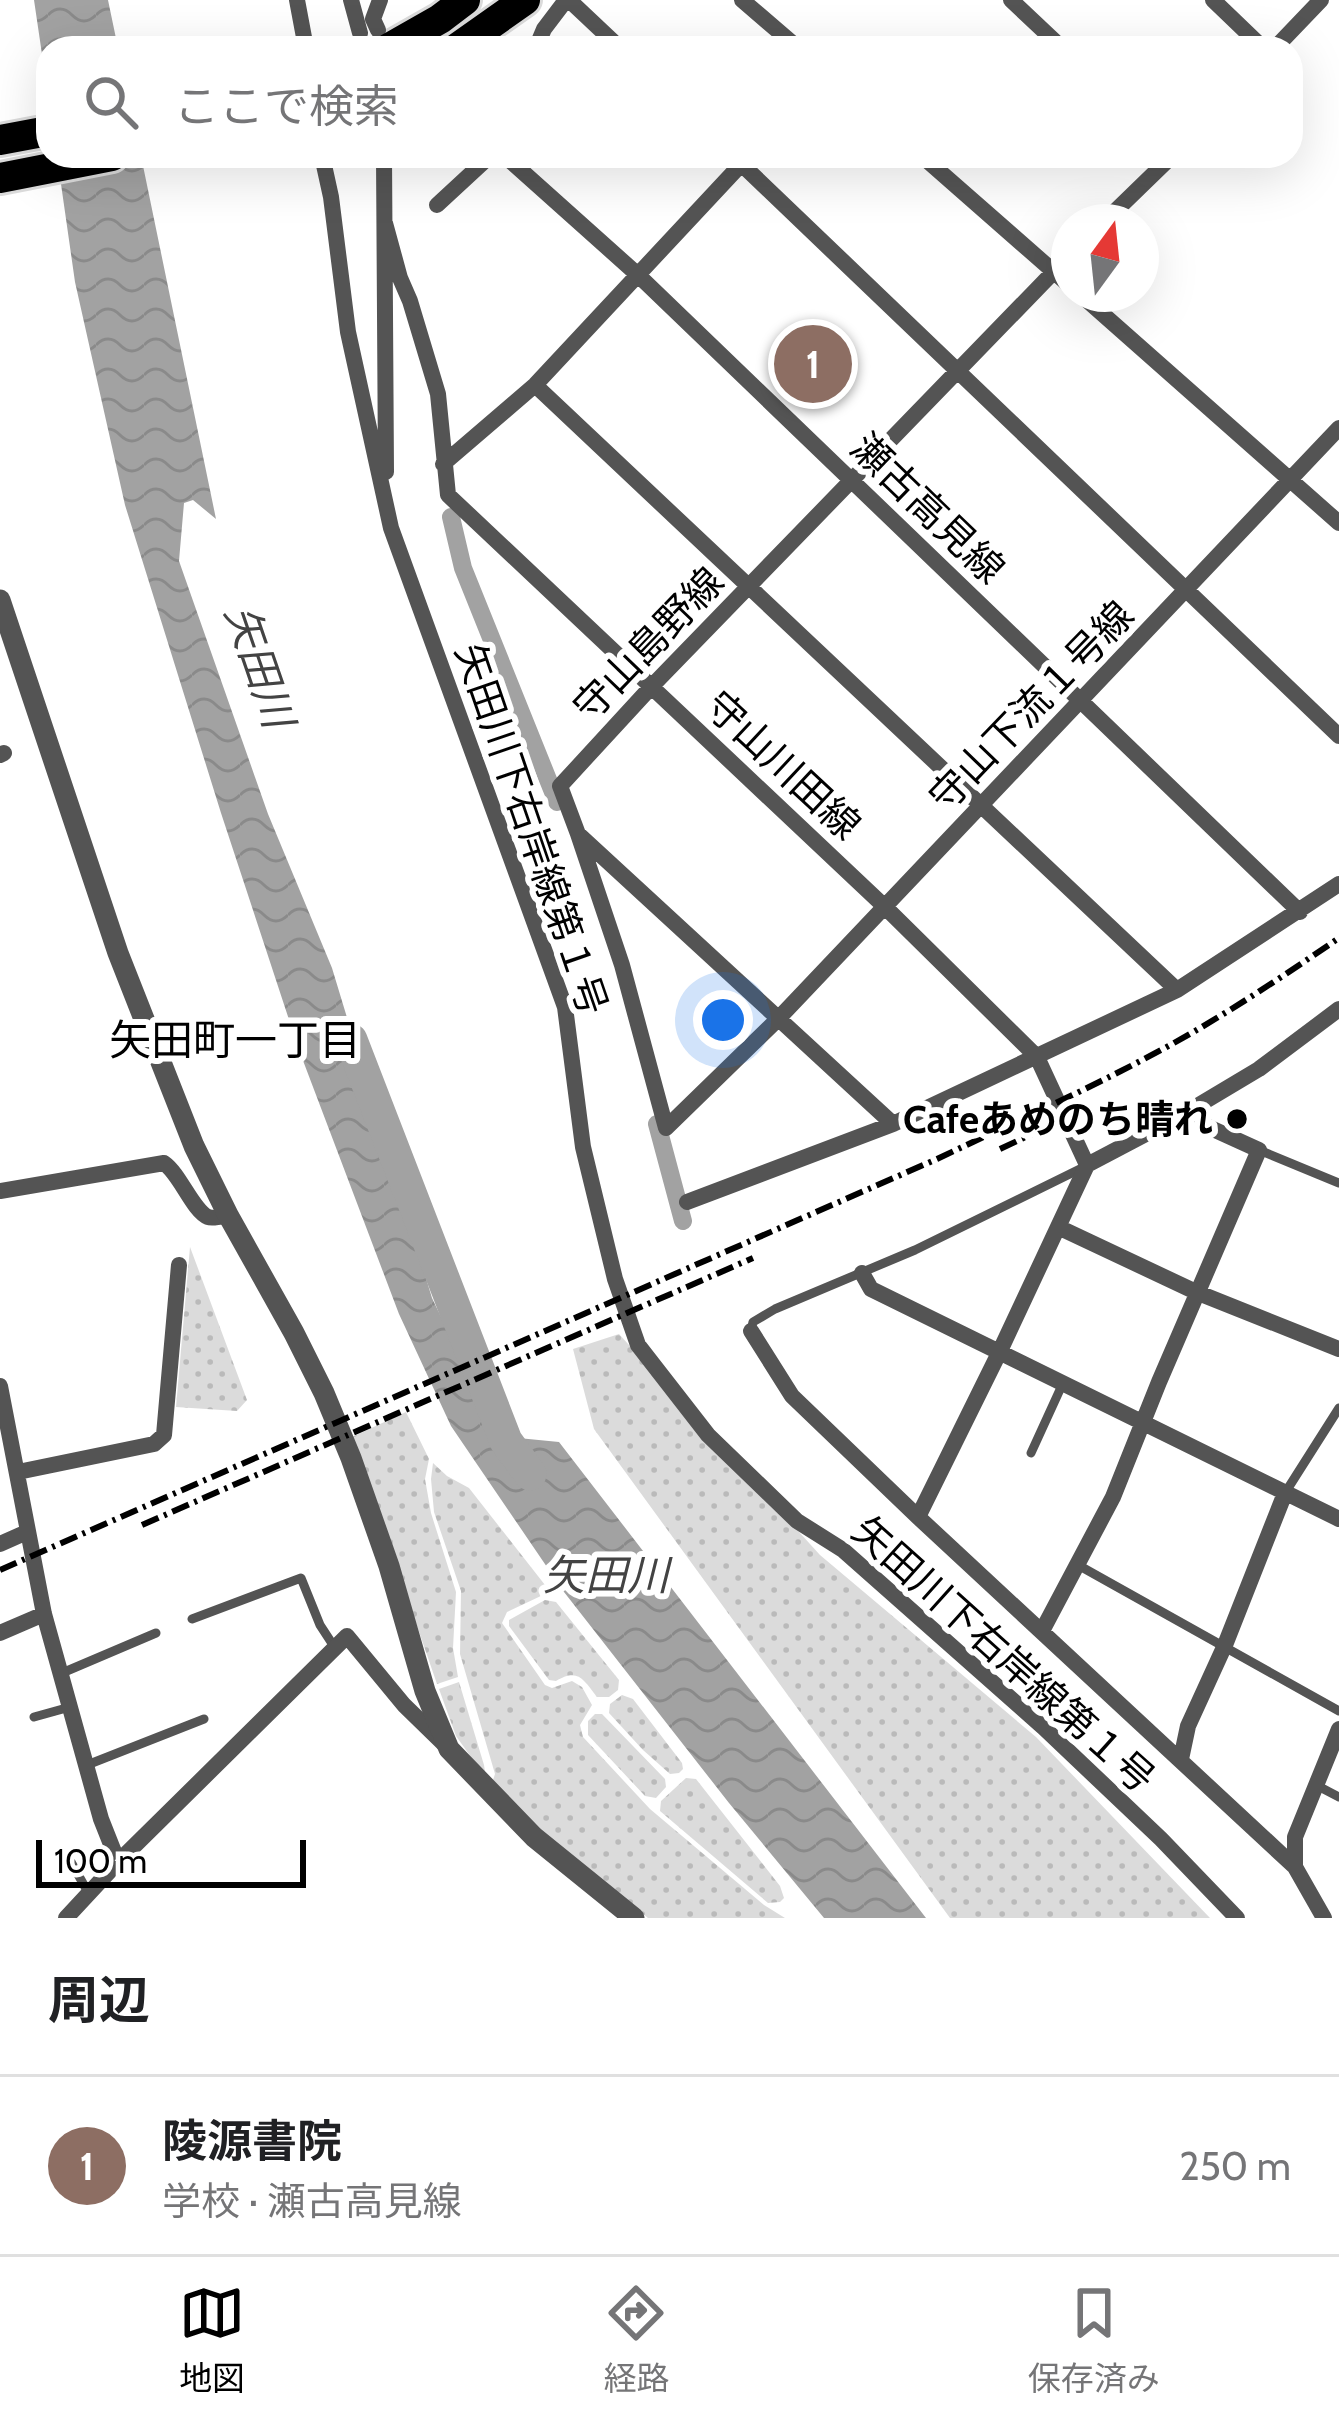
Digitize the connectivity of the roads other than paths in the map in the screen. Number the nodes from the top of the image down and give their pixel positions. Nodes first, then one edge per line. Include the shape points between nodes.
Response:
1 (297, 0) edge
2 (351, 0) edge
3 (380, 0) edge
4 (466, 0) edge
5 (526, 0) edge
6 (567, 0) edge
7 (1011, 0) edge
8 (1213, 0) edge
9 (1321, 0) edge
10 (745, 1) edge
11 (304, 36) edge
12 (375, 36) edge
13 (376, 36) edge
14 (380, 36) edge
15 (474, 36) edge
16 (541, 36) edge
17 (607, 36) edge
18 (784, 36) edge
19 (1050, 36) edge
20 (1250, 36) edge
21 (1286, 36) edge
22 (36, 133) edge
23 (0, 140) edge
24 (51, 168) edge
25 (325, 168) edge
26 (384, 168) edge
27 (477, 168) edge
28 (518, 168) edge
29 (733, 168) edge
30 (750, 168) edge
31 (936, 168) edge
32 (1160, 168) edge
33 (0, 178) edge
34 (1123, 204) edge
35 (437, 206) dead end
36 (385, 223) junction
37 (1051, 268) edge
38 (1051, 274) edge
39 (638, 275) junction
40 (1101, 312) edge
41 (958, 372) junction
42 (536, 385) junction
43 (1339, 428) edge
44 (443, 464) junction
45 (1292, 480) junction
46 (853, 482) junction
47 (386, 503) junction
48 (1339, 523) edge
49 (749, 586) junction
50 (1186, 592) junction
51 (2, 611) edge
52 (652, 686) junction
53 (1081, 701) junction
54 (1339, 736) edge
55 (982, 806) junction
56 (578, 834) junction
57 (1339, 884) edge
58 (885, 907) junction
59 (1300, 912) junction
60 (1177, 990) junction
61 (1339, 1009) edge
62 (778, 1018) junction
63 (1037, 1057) junction
64 (1182, 1115) junction
65 (893, 1124) junction
66 (1259, 1150) junction
67 (1087, 1165) junction
68 (1339, 1182) edge
69 (0, 1191) edge
70 (687, 1202) dead end
71 (228, 1215) junction
72 (1058, 1227) junction
73 (179, 1265) dead end
74 (862, 1273) junction
75 (1196, 1292) junction
76 (751, 1331) joint
77 (1338, 1347) edge
78 (1000, 1353) junction
79 (1064, 1383) junction
80 (0, 1386) edge
81 (1339, 1408) edge
82 (1143, 1423) junction
83 (1031, 1453) dead end
84 (18, 1472) junction
85 (1285, 1493) junction
86 (918, 1517) junction
87 (1339, 1519) edge
88 (27, 1532) junction
89 (0, 1544) edge
90 (1078, 1565) junction
91 (44, 1614) junction
92 (192, 1619) dead end
93 (1042, 1631) junction
94 (0, 1633) edge
95 (156, 1633) dead end
96 (1225, 1645) junction
97 (335, 1648) junction
98 (61, 1673) junction
99 (70, 1707) junction
100 (1339, 1711) edge
101 (34, 1718) dead end
102 (204, 1719) dead end
103 (1339, 1729) edge
104 (449, 1749) junction
105 (1180, 1759) junction
106 (86, 1765) junction
107 (1316, 1785) junction
108 (1339, 1797) edge
109 (71, 1862) dead end
110 (118, 1862) junction
111 (1295, 1867) junction
112 (89, 1895) junction
113 (65, 1918) edge
114 (634, 1918) edge
115 (1237, 1918) edge
116 (1324, 1918) edge

1 - 11 street
2 - 12 street
3 - 13 street
4 - 14 highway via 440,20
5 - 15 highway
6 - 16 street
6 - 17 street
7 - 19 street
8 - 20 street
9 - 21 street
10 - 18 street
22 - 23 highway
24 - 33 highway
25 - 47 street, 矢田川下右岸線第１号 via 348,332
26 - 36 street
27 - 35 street
28 - 39 street, 瀬古高見線
29 - 39 street
30 - 41 street
31 - 37 street
32 - 34 street
36 - 44 street via 438,394
36 - 47 street
38 - 41 street, 守山島野線
39 - 42 street
39 - 46 street, 瀬古高見線
40 - 45 street
41 - 46 street, 守山島野線
41 - 50 street
42 - 44 street
42 - 49 street
43 - 45 street, 守山下流１号線
44 - 52 street, 守山川田線 via 448,495
45 - 48 street
45 - 50 street, 守山下流１号線
46 - 49 street, 守山島野線
46 - 53 street, 瀬古高見線
47 - 115 street, 矢田川下右岸線第１号 via 565,1007 583,1147 638,1346 708,1435 782,1507 843,1550 1042,1727
49 - 52 street, 守山島野線
49 - 55 street
50 - 53 street, 守山下流１号線
50 - 54 street
51 - 71 street via 118,953
52 - 56 street, 守山島野線 via 560,786
52 - 58 street, 守山川田線
53 - 55 street, 守山下流１号線
53 - 59 street, 瀬古高見線
55 - 58 street, 守山下流１号線
55 - 60 street
56 - 62 street
56 - 62 street, 守山下流１号線 via 668,1132
57 - 59 street
58 - 62 street, 守山下流１号線
58 - 63 street, 守山川田線
59 - 60 street
60 - 63 street
61 - 64 street
62 - 65 street
63 - 65 street
63 - 67 street, 守山川田線
64 - 66 street
64 - 67 street
65 - 70 street
66 - 68 lane
66 - 75 street
67 - 72 street
67 - 74 lane
69 - 71 street via 164,1163 203,1213
71 - 104 street via 351,1458
72 - 75 street
72 - 78 street
73 - 84 street via 164,1435 154,1444
74 - 76 lane via 775,1310
74 - 78 street via 871,1289
75 - 77 street
75 - 82 street
76 - 86 street via 792,1396
78 - 79 street
78 - 86 street
79 - 82 street
79 - 83 lane
80 - 84 street
81 - 85 lane
82 - 85 street
82 - 90 street
84 - 88 street
85 - 87 street
85 - 96 street
86 - 93 street
88 - 89 street
88 - 91 street
90 - 93 street
90 - 96 lane
91 - 94 street
91 - 98 street
92 - 97 lane via 301,1578
93 - 105 street
95 - 98 lane
96 - 100 lane
96 - 105 street
97 - 104 street via 347,1636
97 - 110 street
98 - 99 street
99 - 101 lane
99 - 106 street
102 - 106 lane
103 - 107 street
104 - 114 street via 534,1837
105 - 111 street
106 - 110 street
107 - 108 lane
107 - 111 street via 1295,1838
109 - 112 lane
110 - 112 street
111 - 116 street
112 - 113 street

